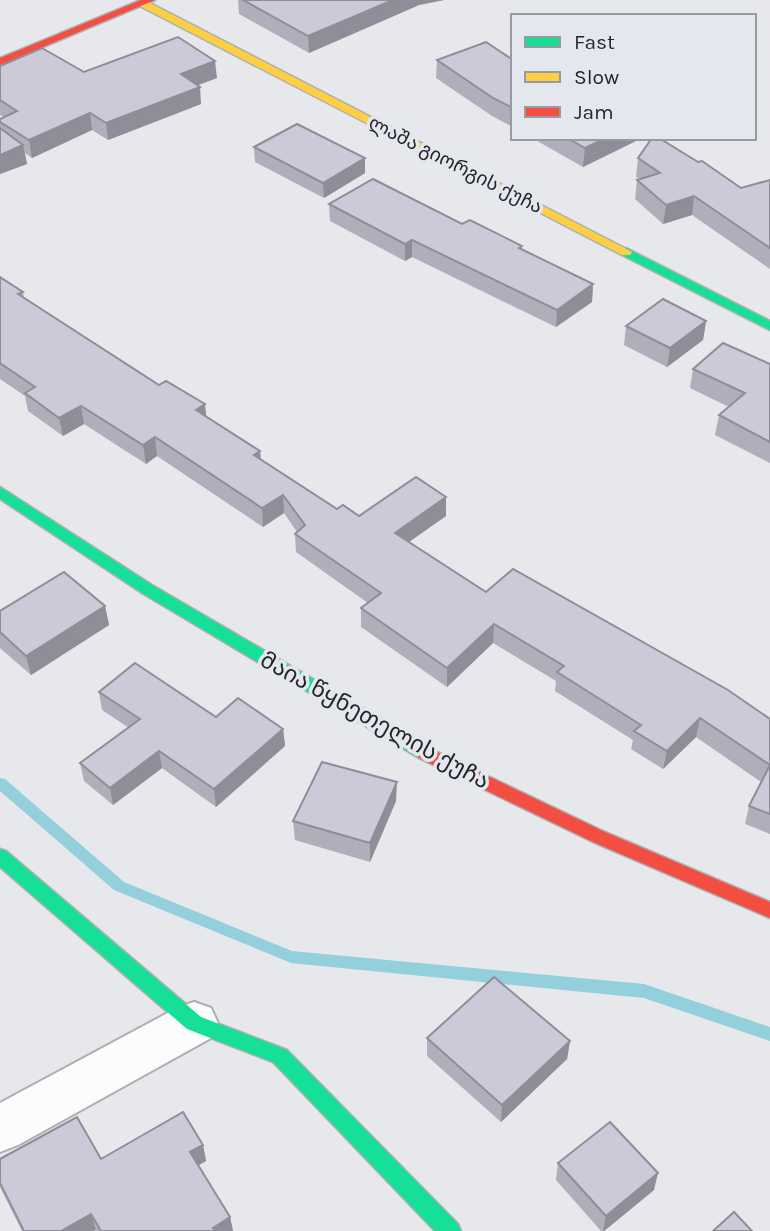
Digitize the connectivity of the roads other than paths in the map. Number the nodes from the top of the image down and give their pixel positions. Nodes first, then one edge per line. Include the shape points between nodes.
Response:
1 (146, 1) edge
2 (0, 62) edge
3 (770, 326) edge
4 (0, 492) edge
5 (0, 856) edge
6 (770, 910) edge
7 (194, 1023) junction
8 (0, 1129) edge
9 (450, 1231) edge

1 - 2 street
1 - 3 street, ლაშა გიორგის ქუჩა
4 - 6 street, მაია წყნეთელის ქუჩა via 147,589 436,759
5 - 7 street
7 - 8 street
7 - 9 street via 280,1056

